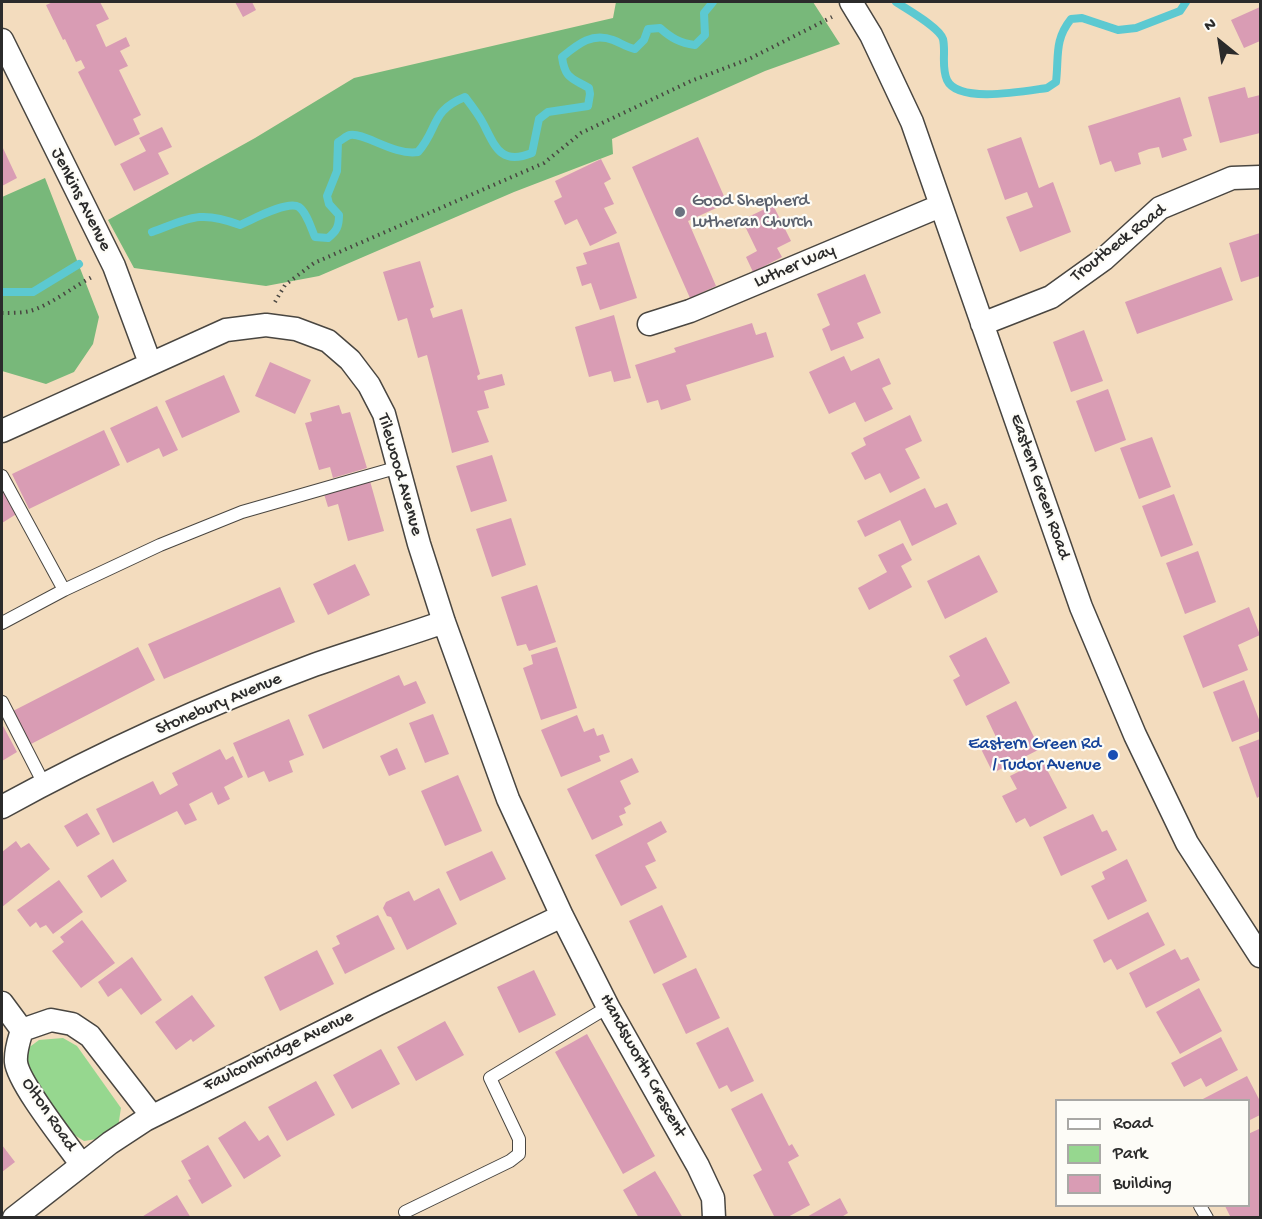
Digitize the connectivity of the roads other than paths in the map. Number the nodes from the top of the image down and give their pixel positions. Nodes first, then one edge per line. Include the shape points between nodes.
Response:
1 (851, 3) edge
2 (2, 40) edge
3 (1260, 177) edge
4 (940, 206) junction
5 (649, 324) dead end
6 (982, 324) junction
7 (150, 363) junction
8 (2, 431) edge
9 (399, 467) junction
10 (2, 476) edge
11 (64, 590) junction
12 (444, 622) junction
13 (2, 623) edge
14 (2, 702) edge
15 (44, 784) junction
16 (2, 807) edge
17 (562, 916) junction
18 (1260, 956) edge
19 (2, 1003) edge
20 (608, 1008) junction
21 (22, 1030) junction
22 (152, 1116) junction
23 (81, 1164) junction
24 (405, 1212) dead end
25 (14, 1218) edge
26 (714, 1218) edge

1 - 4 street, Eastern Green Road via 871,34 912,122
2 - 7 street, Jenkins Avenue via 114,266
3 - 6 street, Troutbeck Road via 1232,178 1160,208 1104,258 1051,297
4 - 5 street, Luther Way via 690,311
4 - 6 street, Eastern Green Road
6 - 18 street, Eastern Green Road via 1081,607 1135,735 1187,843
7 - 8 street, Tilewood Avenue
7 - 9 street, Tilewood Avenue via 226,330 271,326 296,329 328,341 350,360 369,385 384,414
9 - 11 lane via 242,512
9 - 12 street, Tilewood Avenue
10 - 11 lane
11 - 13 lane
12 - 15 street, Stonebury Avenue via 314,665 186,716
12 - 17 street, Tilewood Avenue via 508,799
14 - 15 lane
15 - 16 street, Stonebury Avenue
17 - 20 street, Handsworth Crescent
17 - 22 street, Faulconbridge Avenue
19 - 21 street
20 - 24 lane via 490,1078 519,1139 519,1154
20 - 26 street, Handsworth Crescent via 698,1166 713,1198
21 - 22 street via 51,1020 72,1024 90,1036
21 - 23 street, Olton Road via 16,1063 23,1082
22 - 23 street, Faulconbridge Avenue
23 - 25 street, Faulconbridge Avenue

